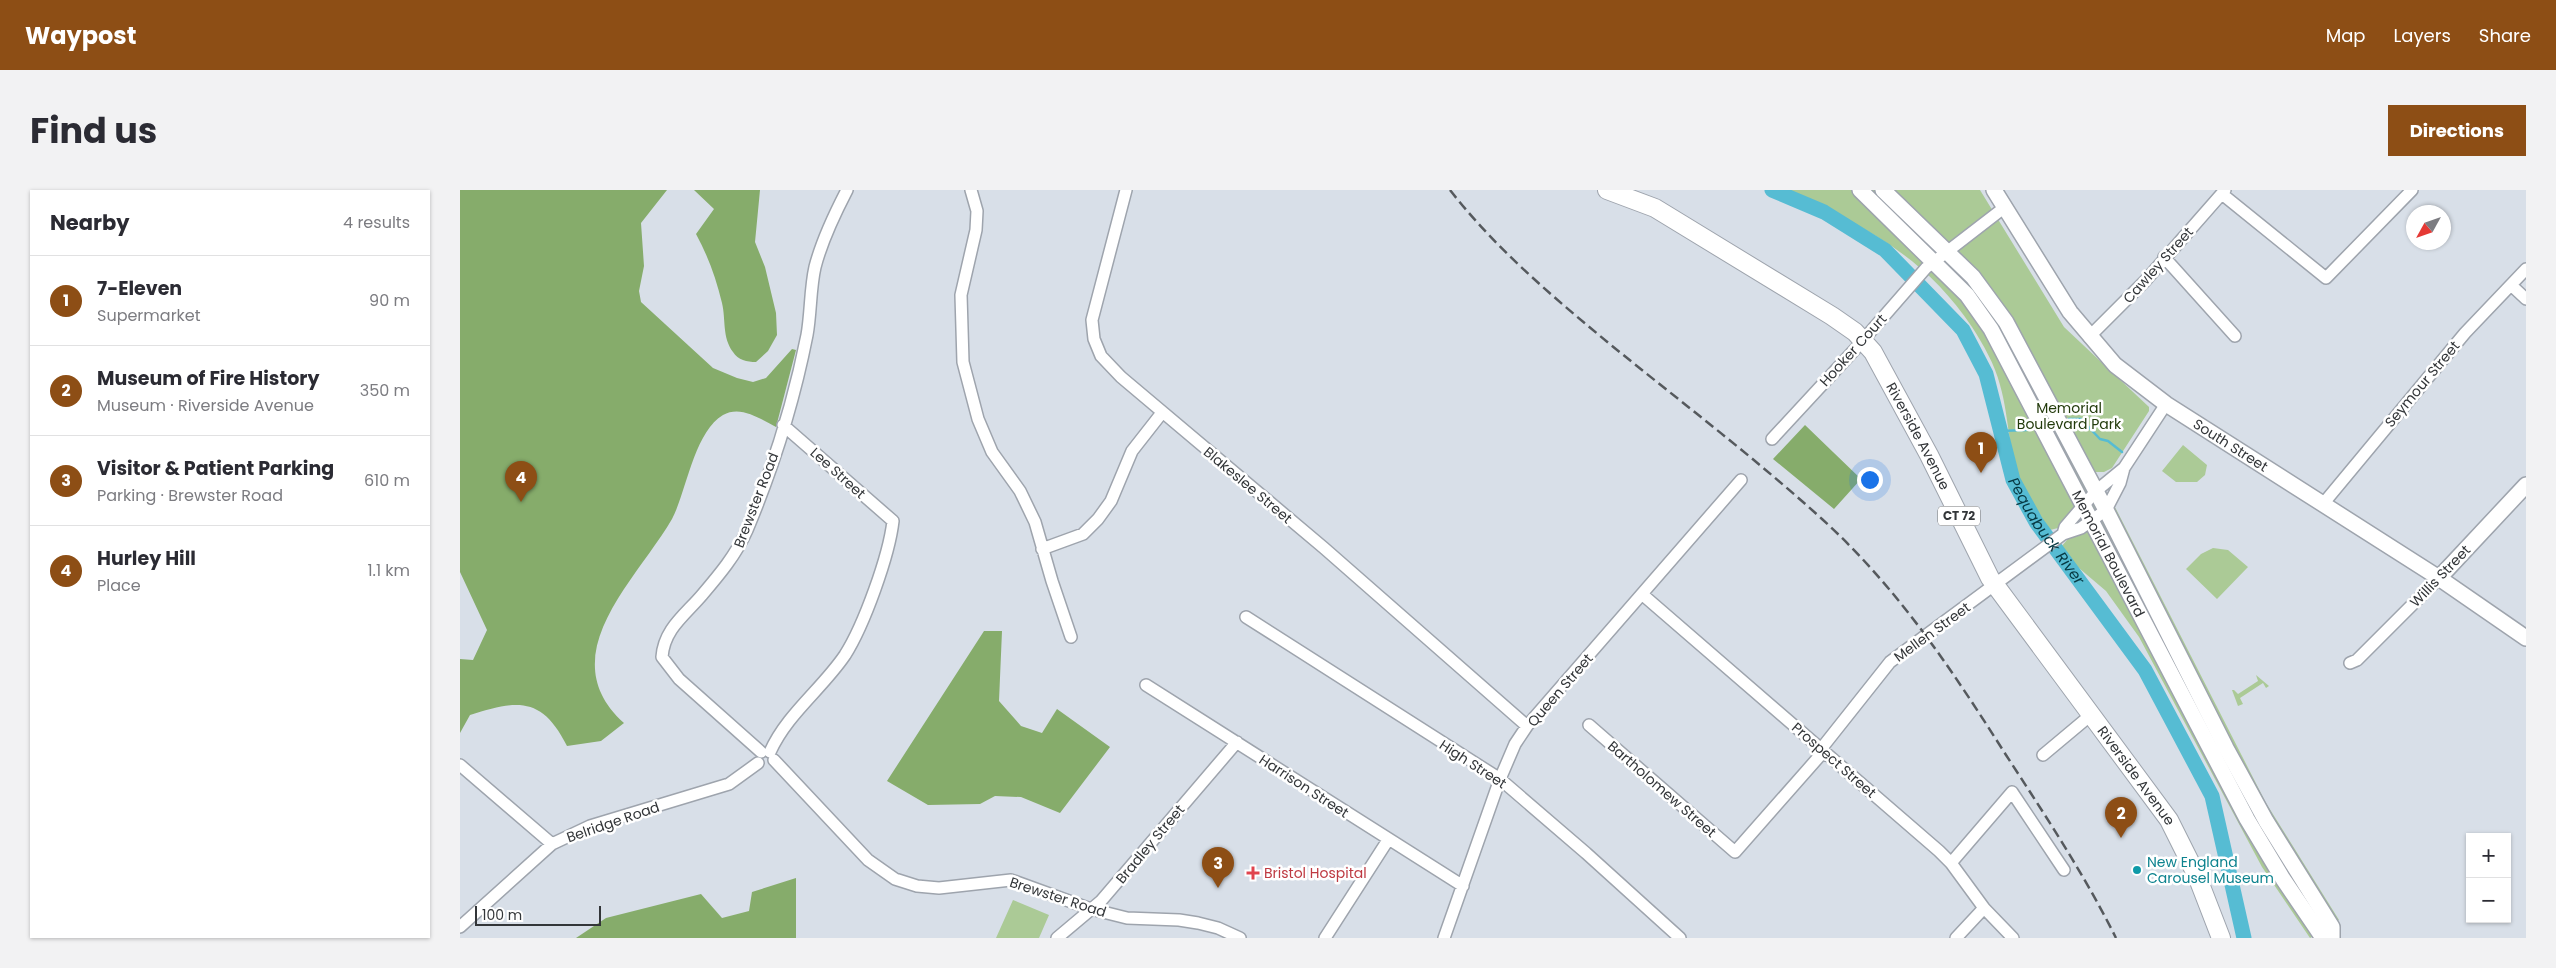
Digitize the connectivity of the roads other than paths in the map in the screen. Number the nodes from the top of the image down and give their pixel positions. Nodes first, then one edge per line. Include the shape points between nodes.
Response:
1 (847, 190) edge
2 (971, 190) edge
3 (1126, 190) edge
4 (1607, 190) edge
5 (1860, 190) edge
6 (1883, 190) edge
7 (1994, 190) edge
8 (2412, 190) edge
9 (2224, 192) edge
10 (2005, 207) junction
11 (1947, 252) junction
12 (2164, 257) junction
13 (1929, 266) junction
14 (2526, 269) edge
15 (2511, 284) junction
16 (2526, 299) edge
17 (2235, 336) dead end
18 (2089, 337) junction
19 (1863, 340) junction
20 (2166, 404) junction
21 (1161, 414) junction
22 (783, 425) junction
23 (1772, 439) dead end
24 (2124, 468) junction
25 (1741, 480) dead end
26 (2526, 486) edge
27 (2096, 491) junction
28 (2323, 504) junction
29 (2083, 505) junction
30 (2106, 510) junction
31 (2091, 521) junction
32 (893, 522) joint
33 (2063, 534) junction
34 (1042, 549) junction
35 (2439, 578) junction
36 (1996, 585) junction
37 (1642, 595) junction
38 (1246, 617) dead end
39 (1072, 637) dead end
40 (2526, 638) edge
41 (2350, 663) dead end
42 (1146, 685) dead end
43 (2092, 714) junction
44 (1589, 725) dead end
45 (1527, 726) junction
46 (1236, 742) junction
47 (1822, 750) junction
48 (2043, 756) dead end
49 (766, 757) junction
50 (460, 765) edge
51 (1500, 779) junction
52 (1388, 840) junction
53 (552, 844) junction
54 (1735, 852) joint
55 (1951, 863) junction
56 (2064, 870) dead end
57 (1463, 886) junction
58 (1984, 908) junction
59 (1091, 910) junction
60 (460, 927) edge
61 (1674, 936) edge
62 (1057, 938) edge
63 (1240, 938) edge
64 (1325, 938) edge
65 (1444, 938) edge
66 (1956, 938) edge
67 (2013, 938) edge
68 (2221, 938) edge
69 (2328, 938) edge
70 (2332, 938) edge

1 - 22 street, Brewster Road via 829,225 815,268 807,334
2 - 34 street via 977,210 976,230 961,295 963,362 978,419 992,452 1020,491 1036,522
3 - 21 street, Blakeslee Street via 1098,291 1092,320 1094,339 1101,356
4 - 19 highway, Riverside Avenue / CT 72 via 1655,208 1832,316
5 - 13 main road, Memorial Boulevard
6 - 11 main road, Memorial Boulevard
7 - 10 main road, South Street
8 - 9 street via 2326,278
9 - 12 street, Cawley Street
10 - 11 street, Hooker Court
10 - 18 main road, South Street
11 - 13 street, Hooker Court
11 - 27 main road, Memorial Boulevard via 1973,277 2006,322
12 - 17 street
12 - 18 street, Cawley Street via 2119,309
13 - 19 street, Hooker Court
13 - 29 main road, Memorial Boulevard via 1967,295 1991,328
14 - 15 street, Seymour Street
15 - 16 street
15 - 28 street, Seymour Street via 2465,333
18 - 20 main road, South Street via 2115,366
19 - 23 street, Hooker Court
19 - 36 highway, Riverside Avenue / CT 72 via 1884,371
20 - 24 street, Mellen Street
20 - 28 main road, South Street
21 - 34 street via 1132,451 1111,501 1098,519 1083,534
21 - 45 street, Blakeslee Street via 1324,548
22 - 32 street, Lee Street
22 - 49 street, Brewster Road via 737,551 671,628 662,650 662,657 679,679
24 - 27 street, Mellen Street
24 - 30 street, Mellen Street
25 - 37 street, Queen Street
26 - 35 main road, Willis Street
27 - 29 street, Mellen Street
27 - 30 main road, Memorial Boulevard
28 - 35 main road, South Street
29 - 31 main road, Memorial Boulevard
29 - 33 street, Mellen Street
30 - 31 street, Mellen Street
30 - 70 main road, Memorial Boulevard via 2226,748 2266,821 2332,926
31 - 33 street, Mellen Street
31 - 69 main road, Memorial Boulevard via 2247,819 2310,919
32 - 49 street, Belridge Road via 891,539 861,625 845,655 780,731
33 - 36 street, Mellen Street
34 - 39 street
35 - 40 main road, South Street
35 - 41 street, Willis Street via 2357,660
36 - 43 highway, Riverside Avenue / CT 72
36 - 47 street, Mellen Street via 1890,662
37 - 45 street, Queen Street
37 - 47 street, Prospect Street
38 - 51 street, High Street
42 - 46 street, Harrison Street
43 - 48 street
43 - 68 highway, Riverside Avenue / CT 72 via 2169,820 2197,876
44 - 54 street, Bartholomew Street
45 - 51 street, Queen Street
46 - 52 street, Harrison Street
46 - 59 street, Bradley Street
47 - 54 street, Mellen Street
47 - 55 street, Prospect Street
49 - 53 street, Belridge Road via 729,784 590,826
49 - 59 street, Brewster Road via 868,860 894,879 940,888 1011,880
50 - 53 street
51 - 57 street, Queen Street
51 - 61 street, High Street via 1586,853
52 - 57 street, Harrison Street
52 - 64 street
53 - 60 street, Belridge Road
55 - 56 street via 2012,792
55 - 58 street, Prospect Street
57 - 65 street, Queen Street
58 - 66 street
58 - 67 street, Prospect Street
59 - 62 street, Bradley Street
59 - 63 street, Brewster Road via 1127,918 1198,923

